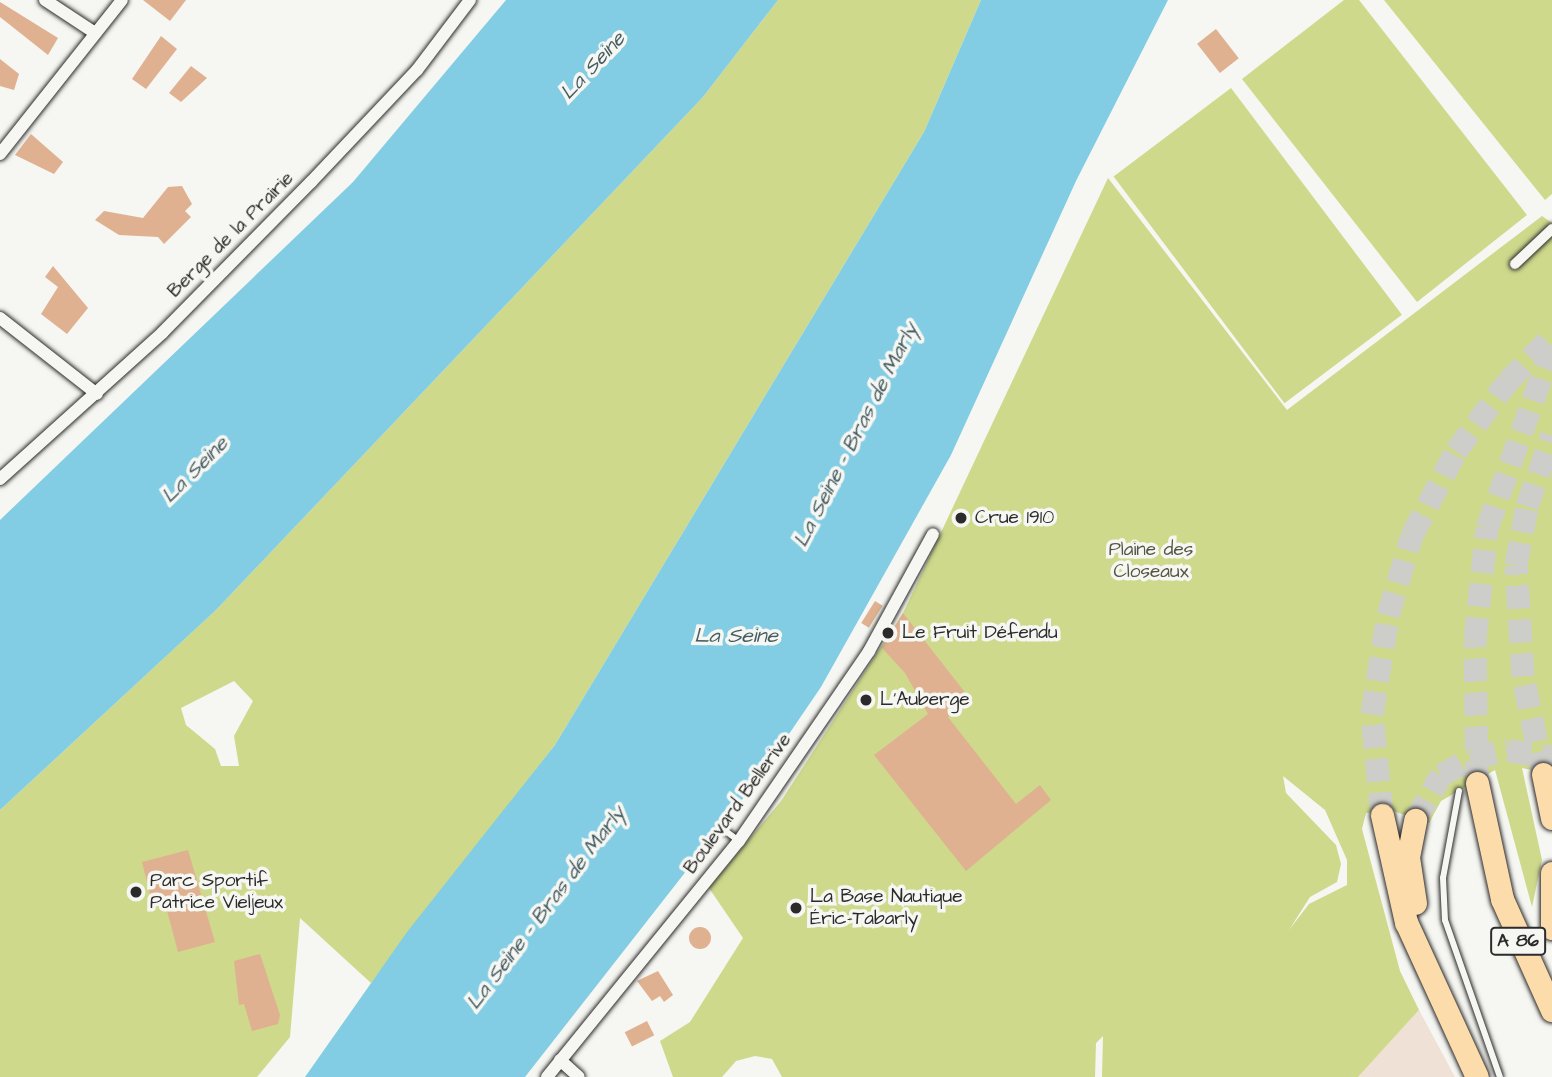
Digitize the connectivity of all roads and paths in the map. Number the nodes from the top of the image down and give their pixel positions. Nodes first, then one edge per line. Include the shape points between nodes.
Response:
1 (46, 0) edge
2 (122, 0) edge
3 (470, 0) edge
4 (95, 33) junction
5 (0, 154) edge
6 (1552, 229) edge
7 (1515, 264) dead end
8 (0, 318) edge
9 (97, 394) junction
10 (0, 479) edge
11 (933, 534) dead end
12 (1543, 774) tunnel mouth
13 (1468, 787) joint
14 (1382, 815) tunnel mouth
15 (1552, 818) edge
16 (1415, 820) tunnel mouth
17 (723, 829) dead end
18 (739, 841) junction
19 (1552, 873) edge
20 (1552, 928) edge
21 (1552, 1010) edge
22 (560, 1060) junction
23 (547, 1077) edge
24 (579, 1077) edge
25 (1477, 1077) edge
26 (1487, 1077) edge
27 (1500, 1077) edge

1 - 4 street
2 - 4 street
3 - 9 street, Berge de la Prairie via 417,70
4 - 5 street
6 - 7 street
8 - 9 street
9 - 10 street, Berge de la Prairie
11 - 18 street, Boulevard Bellerive via 869,650
12 - 15 highway
13 - 21 highway, A 86 via 1502,899
13 - 27 lane via 1443,909
14 - 25 highway via 1406,922
16 - 26 highway via 1408,858 1416,908
17 - 18 lane
18 - 22 street, Boulevard Bellerive
19 - 20 highway
22 - 23 street, Boulevard Bellerive
22 - 24 street

